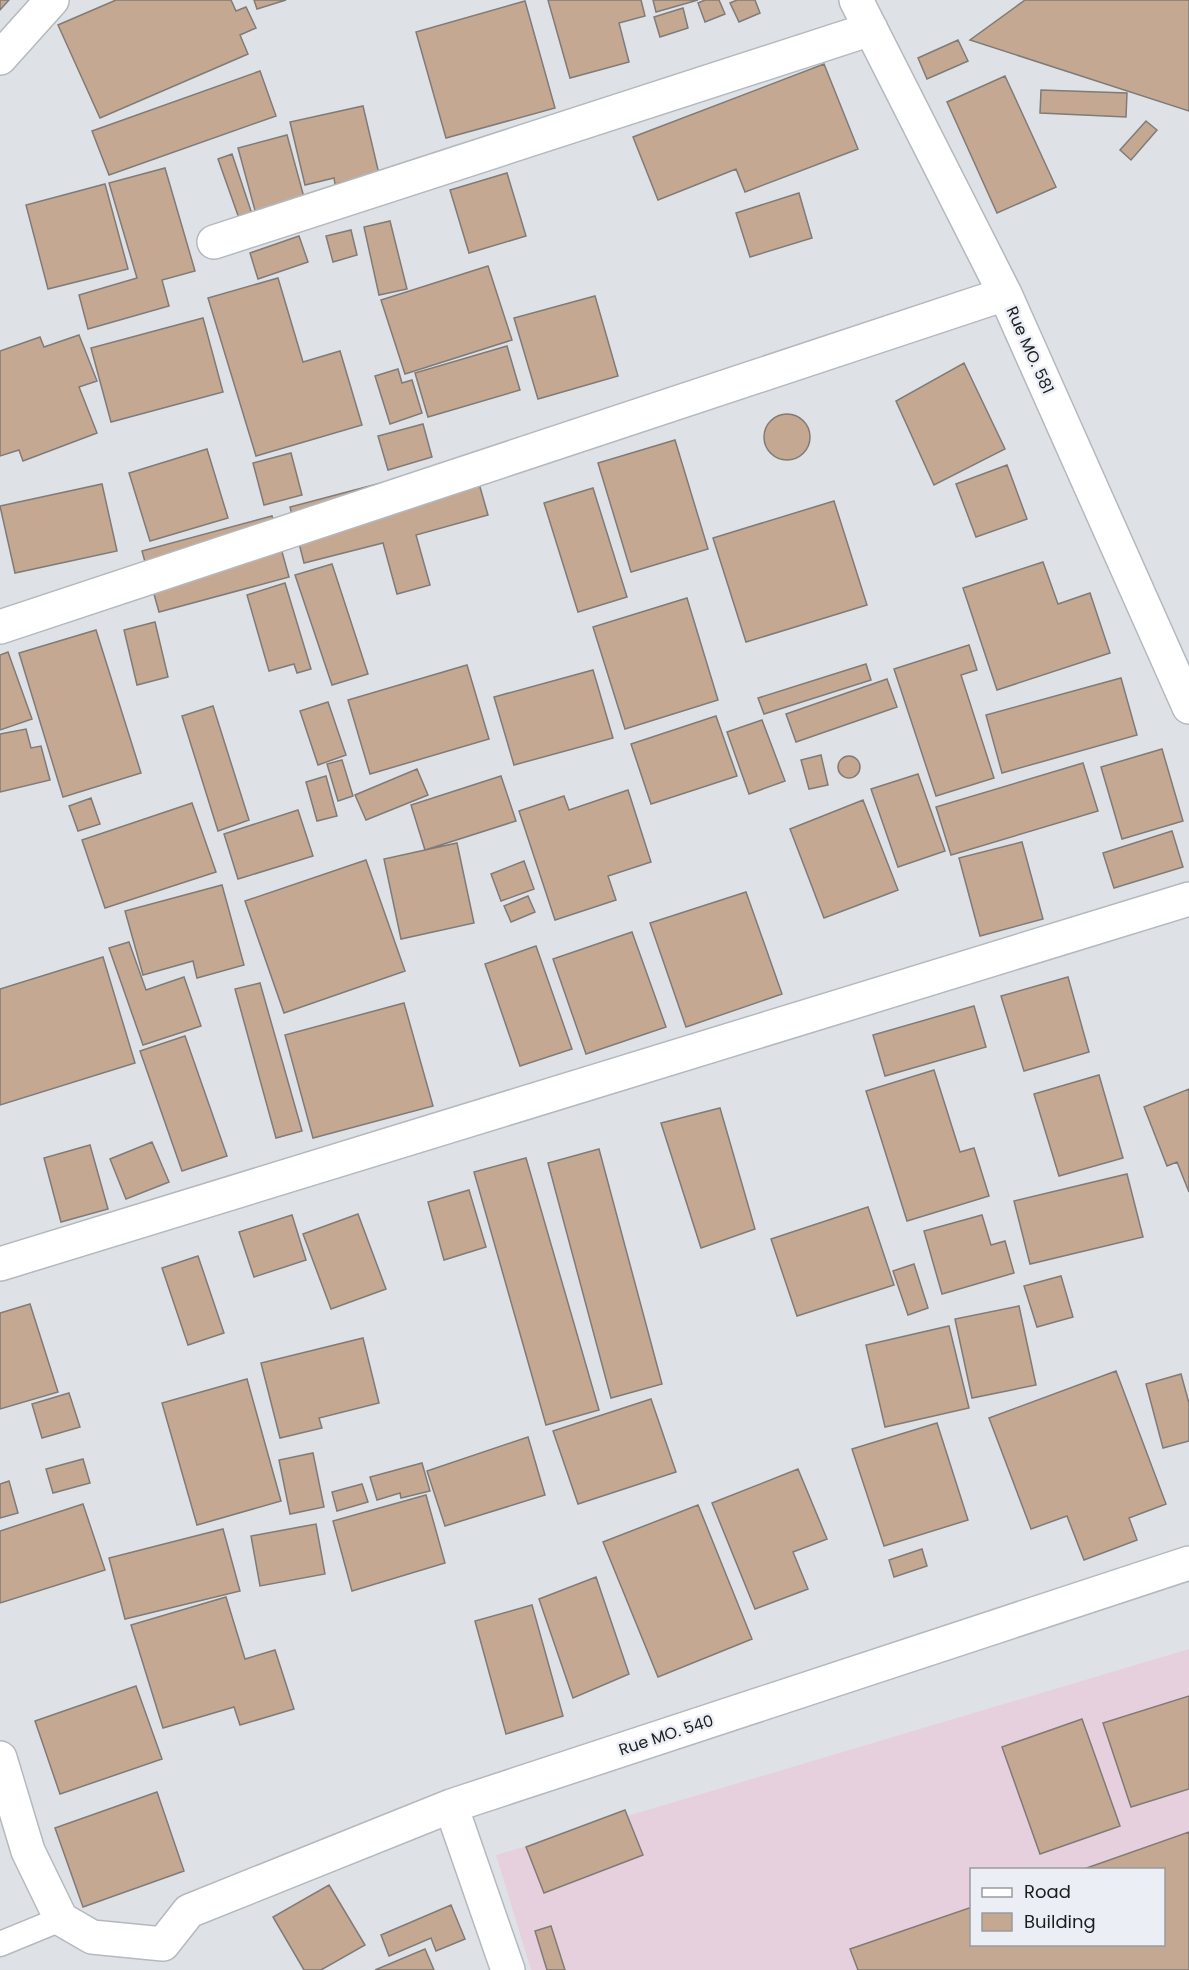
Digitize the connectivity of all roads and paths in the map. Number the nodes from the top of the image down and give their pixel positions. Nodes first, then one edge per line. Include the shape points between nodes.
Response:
1 (52, 0) edge
2 (856, 0) edge
3 (871, 29) junction
4 (0, 58) edge
5 (214, 242) dead end
6 (1005, 294) junction
7 (0, 627) edge
8 (1189, 707) edge
9 (1189, 898) edge
10 (0, 1264) edge
11 (1189, 1563) edge
12 (0, 1758) edge
13 (451, 1806) junction
14 (61, 1918) junction
15 (0, 1944) edge
16 (162, 1957) edge
17 (508, 1970) edge

1 - 4 street
2 - 3 street, Rue MO. 581
3 - 5 street
3 - 6 street, Rue MO. 581
6 - 7 street
6 - 8 street, Rue MO. 581
9 - 10 street
11 - 13 street, Rue MO. 540
12 - 14 street via 28,1851
13 - 16 street, Rue MO. 540 via 189,1911
13 - 17 street
14 - 15 lane
14 - 16 street via 92,1937

